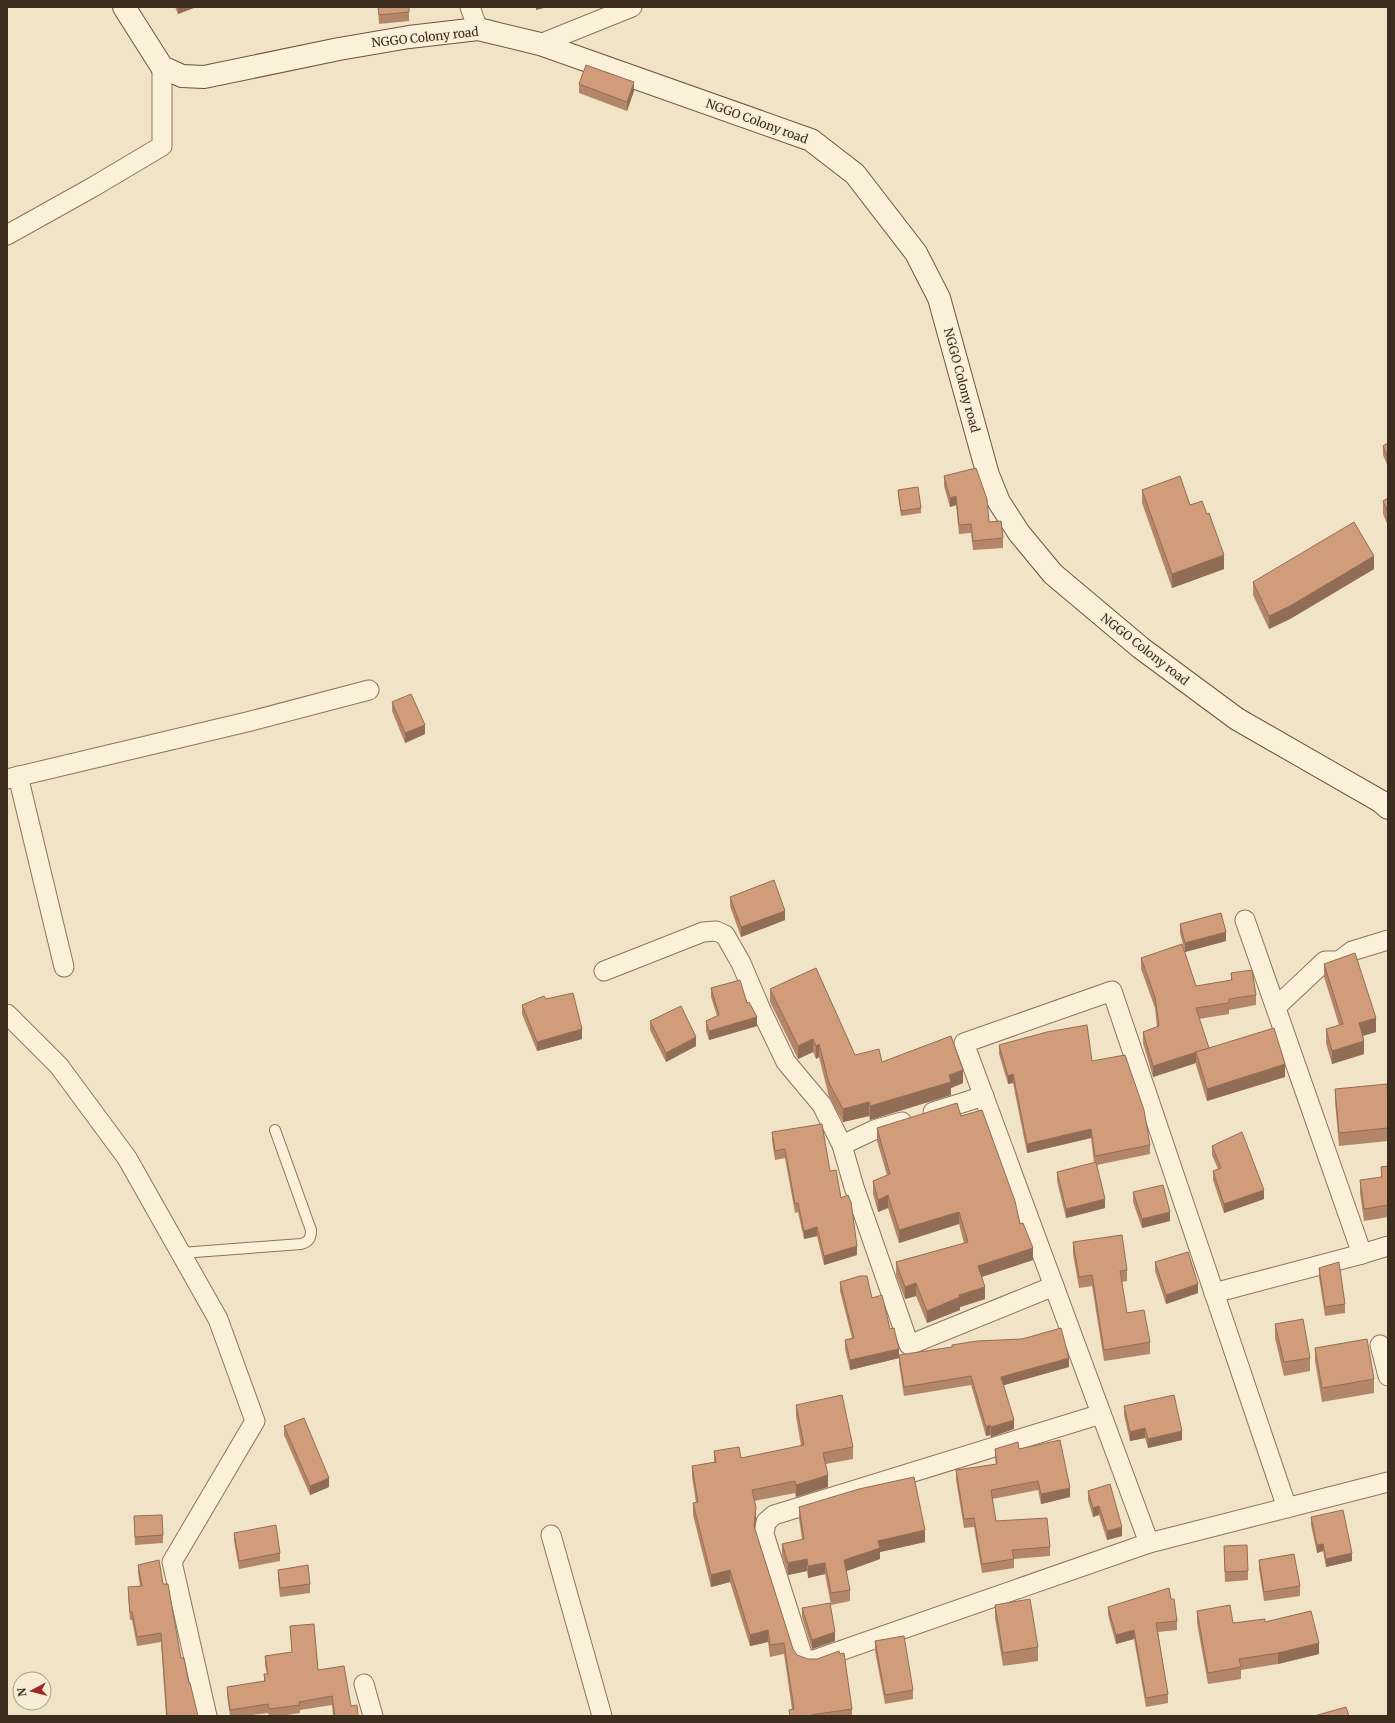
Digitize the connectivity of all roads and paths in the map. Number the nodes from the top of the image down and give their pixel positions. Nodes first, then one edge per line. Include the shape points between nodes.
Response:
1 (124, 7) edge
2 (470, 7) edge
3 (632, 7) edge
4 (478, 29) junction
5 (540, 44) junction
6 (162, 67) junction
7 (7, 234) edge
8 (369, 690) dead end
9 (12, 777) edge
10 (1388, 808) edge
11 (1245, 920) dead end
12 (1388, 940) edge
13 (64, 967) dead end
14 (604, 971) dead end
15 (1276, 1007) junction
16 (7, 1014) edge
17 (984, 1096) junction
18 (275, 1130) dead end
19 (842, 1145) junction
20 (1388, 1246) edge
21 (181, 1254) junction
22 (1362, 1254) junction
23 (1054, 1286) junction
24 (1214, 1293) junction
25 (1380, 1345) dead end
26 (1388, 1376) edge
27 (1101, 1414) junction
28 (1388, 1482) edge
29 (1287, 1508) junction
30 (550, 1535) dead end
31 (1149, 1543) junction
32 (364, 1684) dead end
33 (207, 1716) edge
34 (373, 1716) edge
35 (602, 1716) edge

1 - 6 street
2 - 4 street
3 - 5 street
4 - 5 street, NGGO Colony road
4 - 6 street, NGGO Colony road via 338,49 204,77 182,76
5 - 10 street, NGGO Colony road via 811,140 854,174 916,253 939,298 988,475 999,502 1019,533 1053,574 1140,648 1237,719
6 - 7 street via 162,146
8 - 9 street via 251,721
9 - 13 street
11 - 15 street
12 - 15 street via 1352,951 1339,961 1324,961
14 - 19 street via 703,932 716,931 725,935 741,963 786,1062 822,1105
15 - 22 street
16 - 21 street via 59,1066 127,1158
17 - 19 street via 874,1130
17 - 23 street
17 - 24 street via 964,1043 1112,991
18 - 21 lane via 311,1230 311,1237 301,1244
19 - 23 street via 909,1345
20 - 22 street
21 - 33 street via 218,1319 255,1421 172,1562
22 - 24 street
23 - 27 street
24 - 29 street
25 - 26 street
27 - 31 street
27 - 31 street via 774,1515 766,1522 764,1534 803,1656 808,1660 814,1660
28 - 29 street
29 - 31 street
30 - 35 street
32 - 34 street

